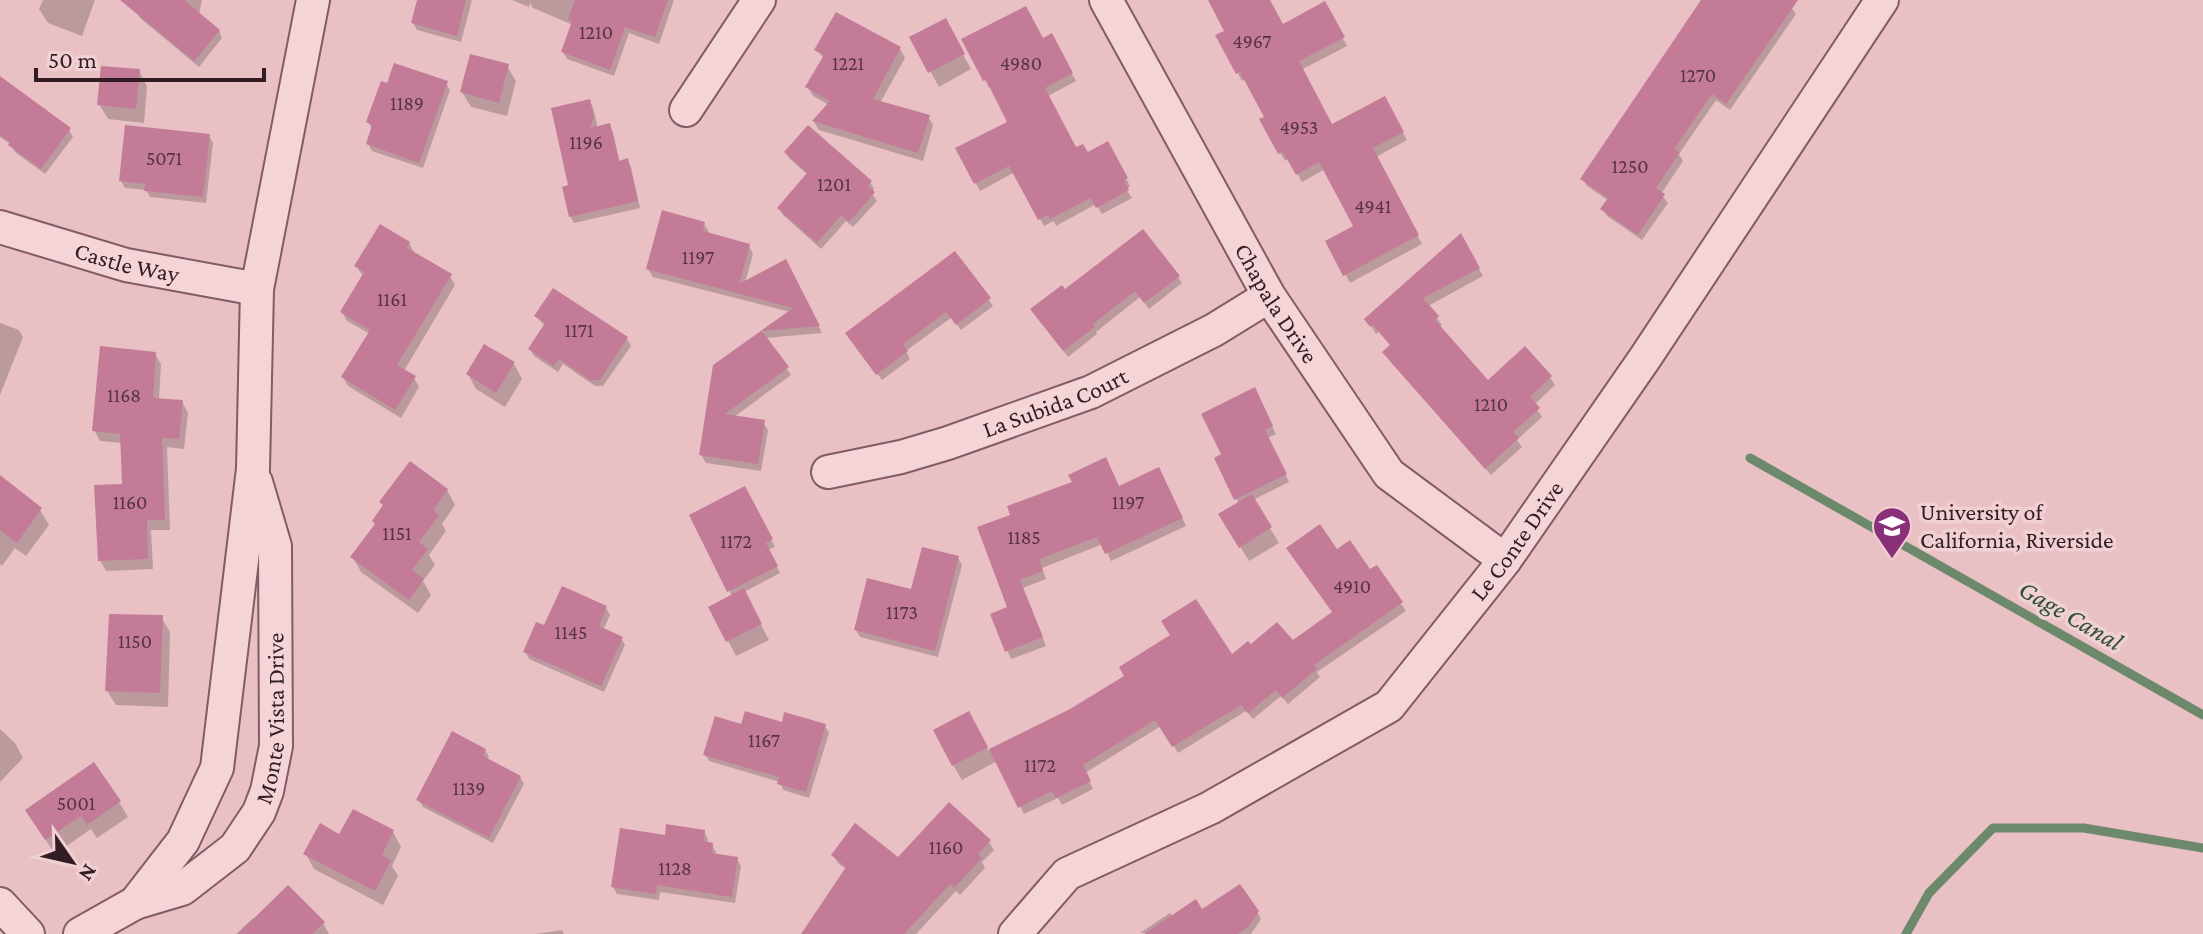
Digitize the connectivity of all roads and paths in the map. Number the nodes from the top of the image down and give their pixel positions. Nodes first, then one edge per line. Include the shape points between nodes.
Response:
1 (313, 0) edge
2 (759, 0) edge
3 (1106, 0) edge
4 (1882, 0) edge
5 (686, 110) dead end
6 (0, 227) edge
7 (257, 289) junction
8 (1269, 296) junction
9 (253, 469) junction
10 (828, 472) dead end
11 (1505, 560) junction
12 (135, 903) junction
13 (0, 904) edge
14 (28, 934) edge
15 (80, 934) edge
16 (1015, 934) edge

1 - 7 street, Monte Vista Drive
2 - 5 street
3 - 8 street, Chapala Drive
4 - 11 street, Le Conte Drive
6 - 7 street, Castle Way via 126,265
7 - 9 street, Monte Vista Drive
8 - 10 street, La Subida Court via 1091,392 936,447
8 - 11 street, Chapala Drive via 1389,474
9 - 12 street, Monte Vista Drive via 217,768 183,841
9 - 12 street, Monte Vista Drive via 275,546 276,746 267,791 235,848 182,889
11 - 16 street, Le Conte Drive via 1389,706 1210,808 1067,874
12 - 15 street, Monte Vista Drive
13 - 14 street

